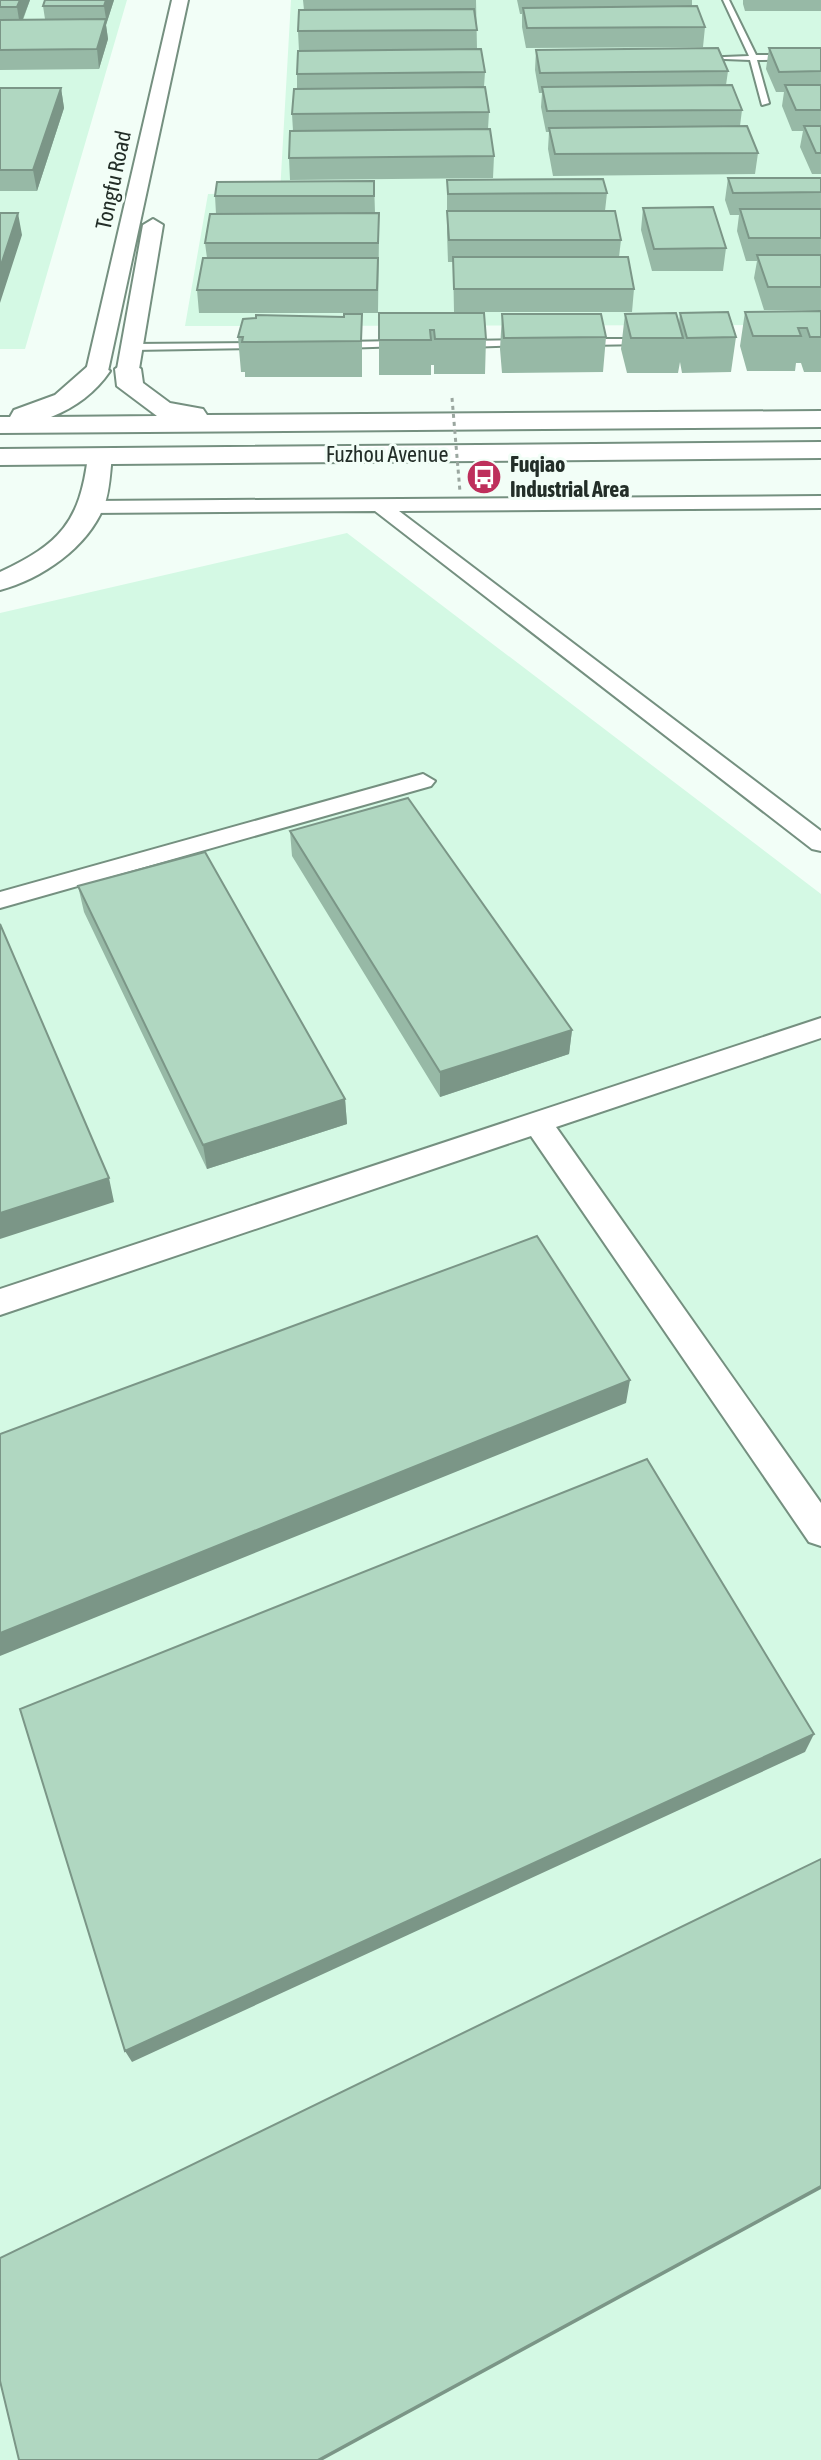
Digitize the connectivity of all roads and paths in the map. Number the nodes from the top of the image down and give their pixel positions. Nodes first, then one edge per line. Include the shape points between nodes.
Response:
1 (180, 0) edge
2 (192, 0) edge
3 (726, 0) edge
4 (753, 57) junction
5 (821, 57) edge
6 (694, 58) edge
7 (765, 103) dead end
8 (161, 176) dead end
9 (156, 207) dead end
10 (568, 342) edge
11 (663, 342) edge
12 (536, 343) edge
13 (410, 344) edge
14 (457, 344) edge
15 (330, 345) edge
16 (267, 346) edge
17 (131, 358) junction
18 (97, 371) joint
19 (452, 398) dead end
20 (821, 419) edge
21 (0, 423) edge
22 (236, 423) junction
23 (821, 450) edge
24 (100, 456) junction
25 (0, 457) edge
26 (460, 492) dead end
27 (821, 502) edge
28 (91, 507) junction
29 (383, 508) junction
30 (0, 582) edge
31 (423, 781) dead end
32 (821, 843) edge
33 (0, 900) edge
34 (821, 1028) edge
35 (537, 1122) junction
36 (0, 1302) edge
37 (821, 1531) edge

1 - 18 street, Tongfu Road
2 - 8 street, Tongfu Road
3 - 4 lane
4 - 5 lane
4 - 6 lane
4 - 7 lane
9 - 17 street, Tongfu Road
10 - 11 lane
12 - 14 lane
13 - 15 lane
16 - 17 lane
17 - 22 main road via 130,386 162,409
18 - 21 main road via 84,389 64,401
19 - 26 path, bridge
20 - 22 main road, Fuzhou Avenue
21 - 22 main road, Fuzhou Avenue
23 - 24 main road, Fuzhou Avenue
24 - 25 main road, Fuzhou Avenue
24 - 28 street
27 - 29 street
28 - 29 street
28 - 30 street via 68,542 39,565
29 - 32 street
31 - 33 street
34 - 35 street
35 - 36 street
35 - 37 street

